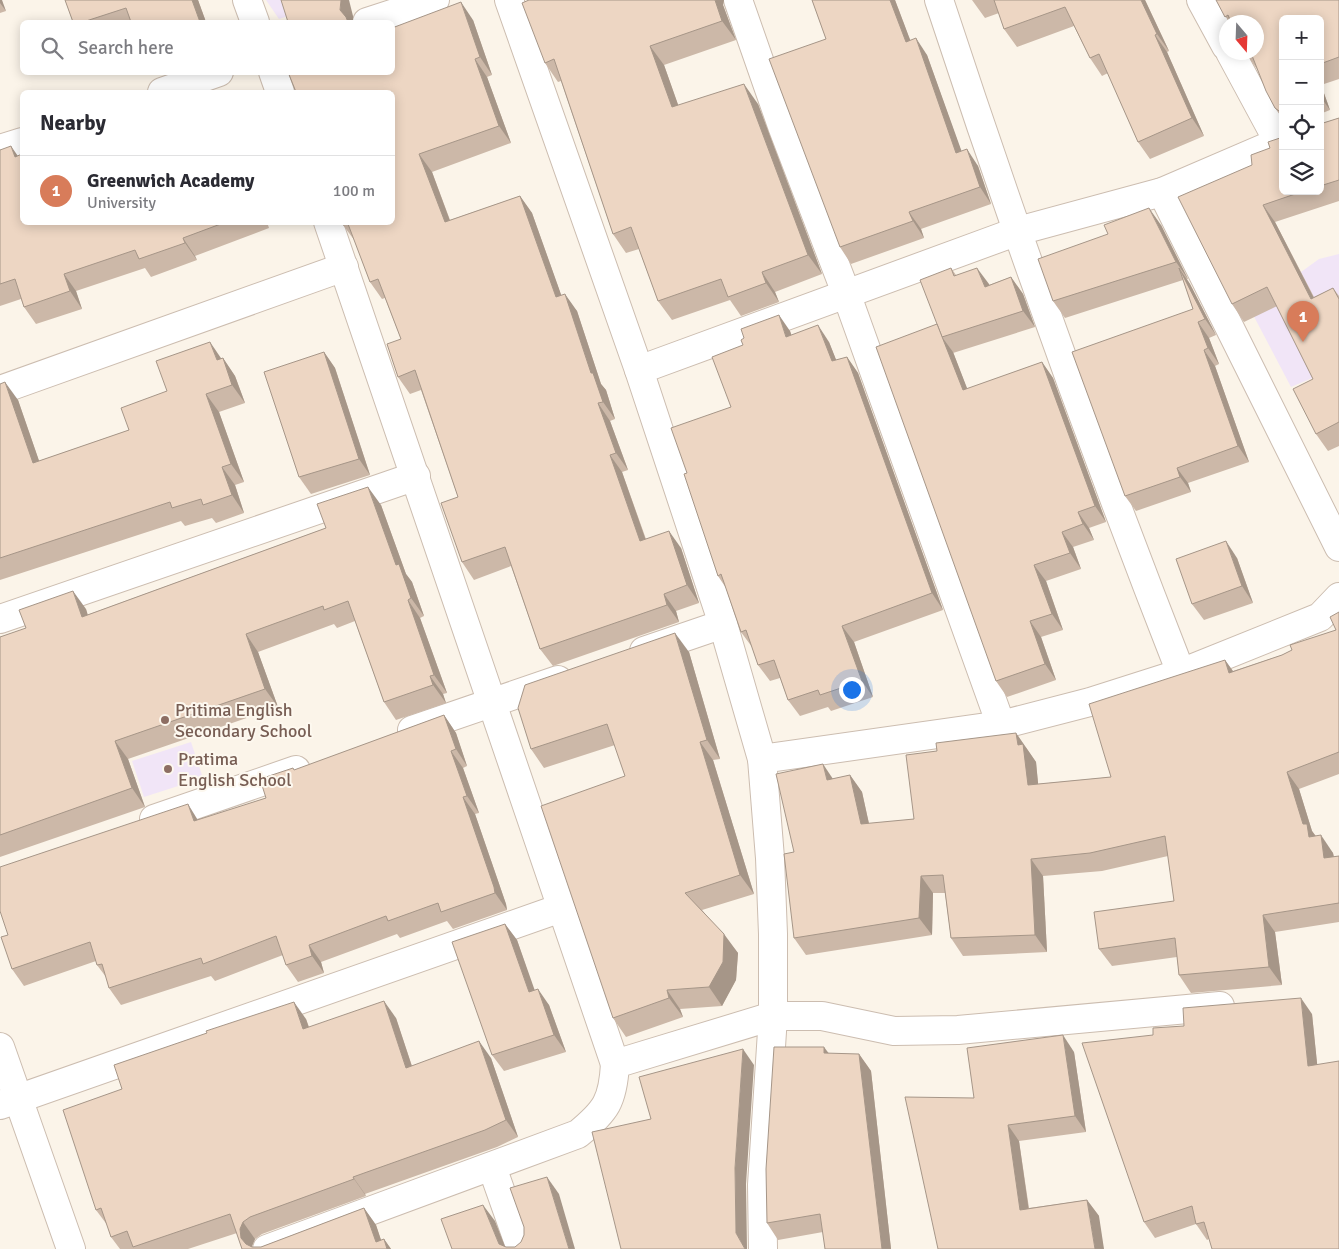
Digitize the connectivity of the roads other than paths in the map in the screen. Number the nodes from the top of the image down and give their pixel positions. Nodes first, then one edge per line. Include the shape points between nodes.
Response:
1 (247, 0) edge
2 (435, 0) edge
3 (509, 0) edge
4 (738, 0) edge
5 (939, 0) edge
6 (1201, 0) edge
7 (254, 20) edge
8 (373, 20) edge
9 (1219, 33) edge
10 (1234, 60) edge
11 (210, 75) edge
12 (274, 75) edge
13 (168, 90) edge
14 (279, 90) edge
15 (1279, 139) edge
16 (1279, 141) edge
17 (20, 143) edge
18 (0, 150) edge
19 (1162, 192) junction
20 (329, 225) edge
21 (1018, 231) junction
22 (344, 267) junction
23 (846, 293) junction
24 (639, 370) junction
25 (0, 390) edge
26 (416, 476) junction
27 (1339, 547) edge
28 (1339, 597) edge
29 (0, 619) edge
30 (723, 624) junction
31 (621, 659) edge
32 (584, 671) edge
33 (1181, 673) junction
34 (492, 703) junction
35 (1000, 725) junction
36 (390, 738) edge
37 (762, 759) junction
38 (315, 764) edge
39 (130, 828) edge
40 (561, 908) junction
41 (1246, 1004) edge
42 (773, 1016) junction
43 (0, 1047) edge
44 (615, 1064) junction
45 (9, 1102) edge
46 (492, 1167) junction
47 (71, 1249) edge
48 (267, 1249) edge
49 (521, 1249) edge
50 (764, 1249) edge

1 - 7 street
2 - 8 street
3 - 24 street
4 - 23 street
5 - 21 street via 989,155
6 - 9 street
10 - 15 street
11 - 13 street
12 - 14 street
16 - 19 street
17 - 18 street
19 - 21 street
19 - 27 street
20 - 22 street
21 - 23 street
21 - 33 street
22 - 25 street
22 - 26 street
23 - 24 street
23 - 35 street
24 - 30 street
26 - 29 street
26 - 34 street
28 - 33 street via 1320,618
30 - 31 street
30 - 37 street
32 - 34 street
33 - 35 street via 1090,702
34 - 36 street
34 - 40 street
35 - 37 street
37 - 42 street via 771,868
38 - 39 street
40 - 44 street
40 - 45 street
41 - 42 street via 958,1030 894,1031 822,1016
42 - 44 street
42 - 50 street via 762,1185
43 - 45 street
44 - 46 street via 614,1087 601,1115 578,1134
45 - 47 street
46 - 48 street
46 - 49 street

